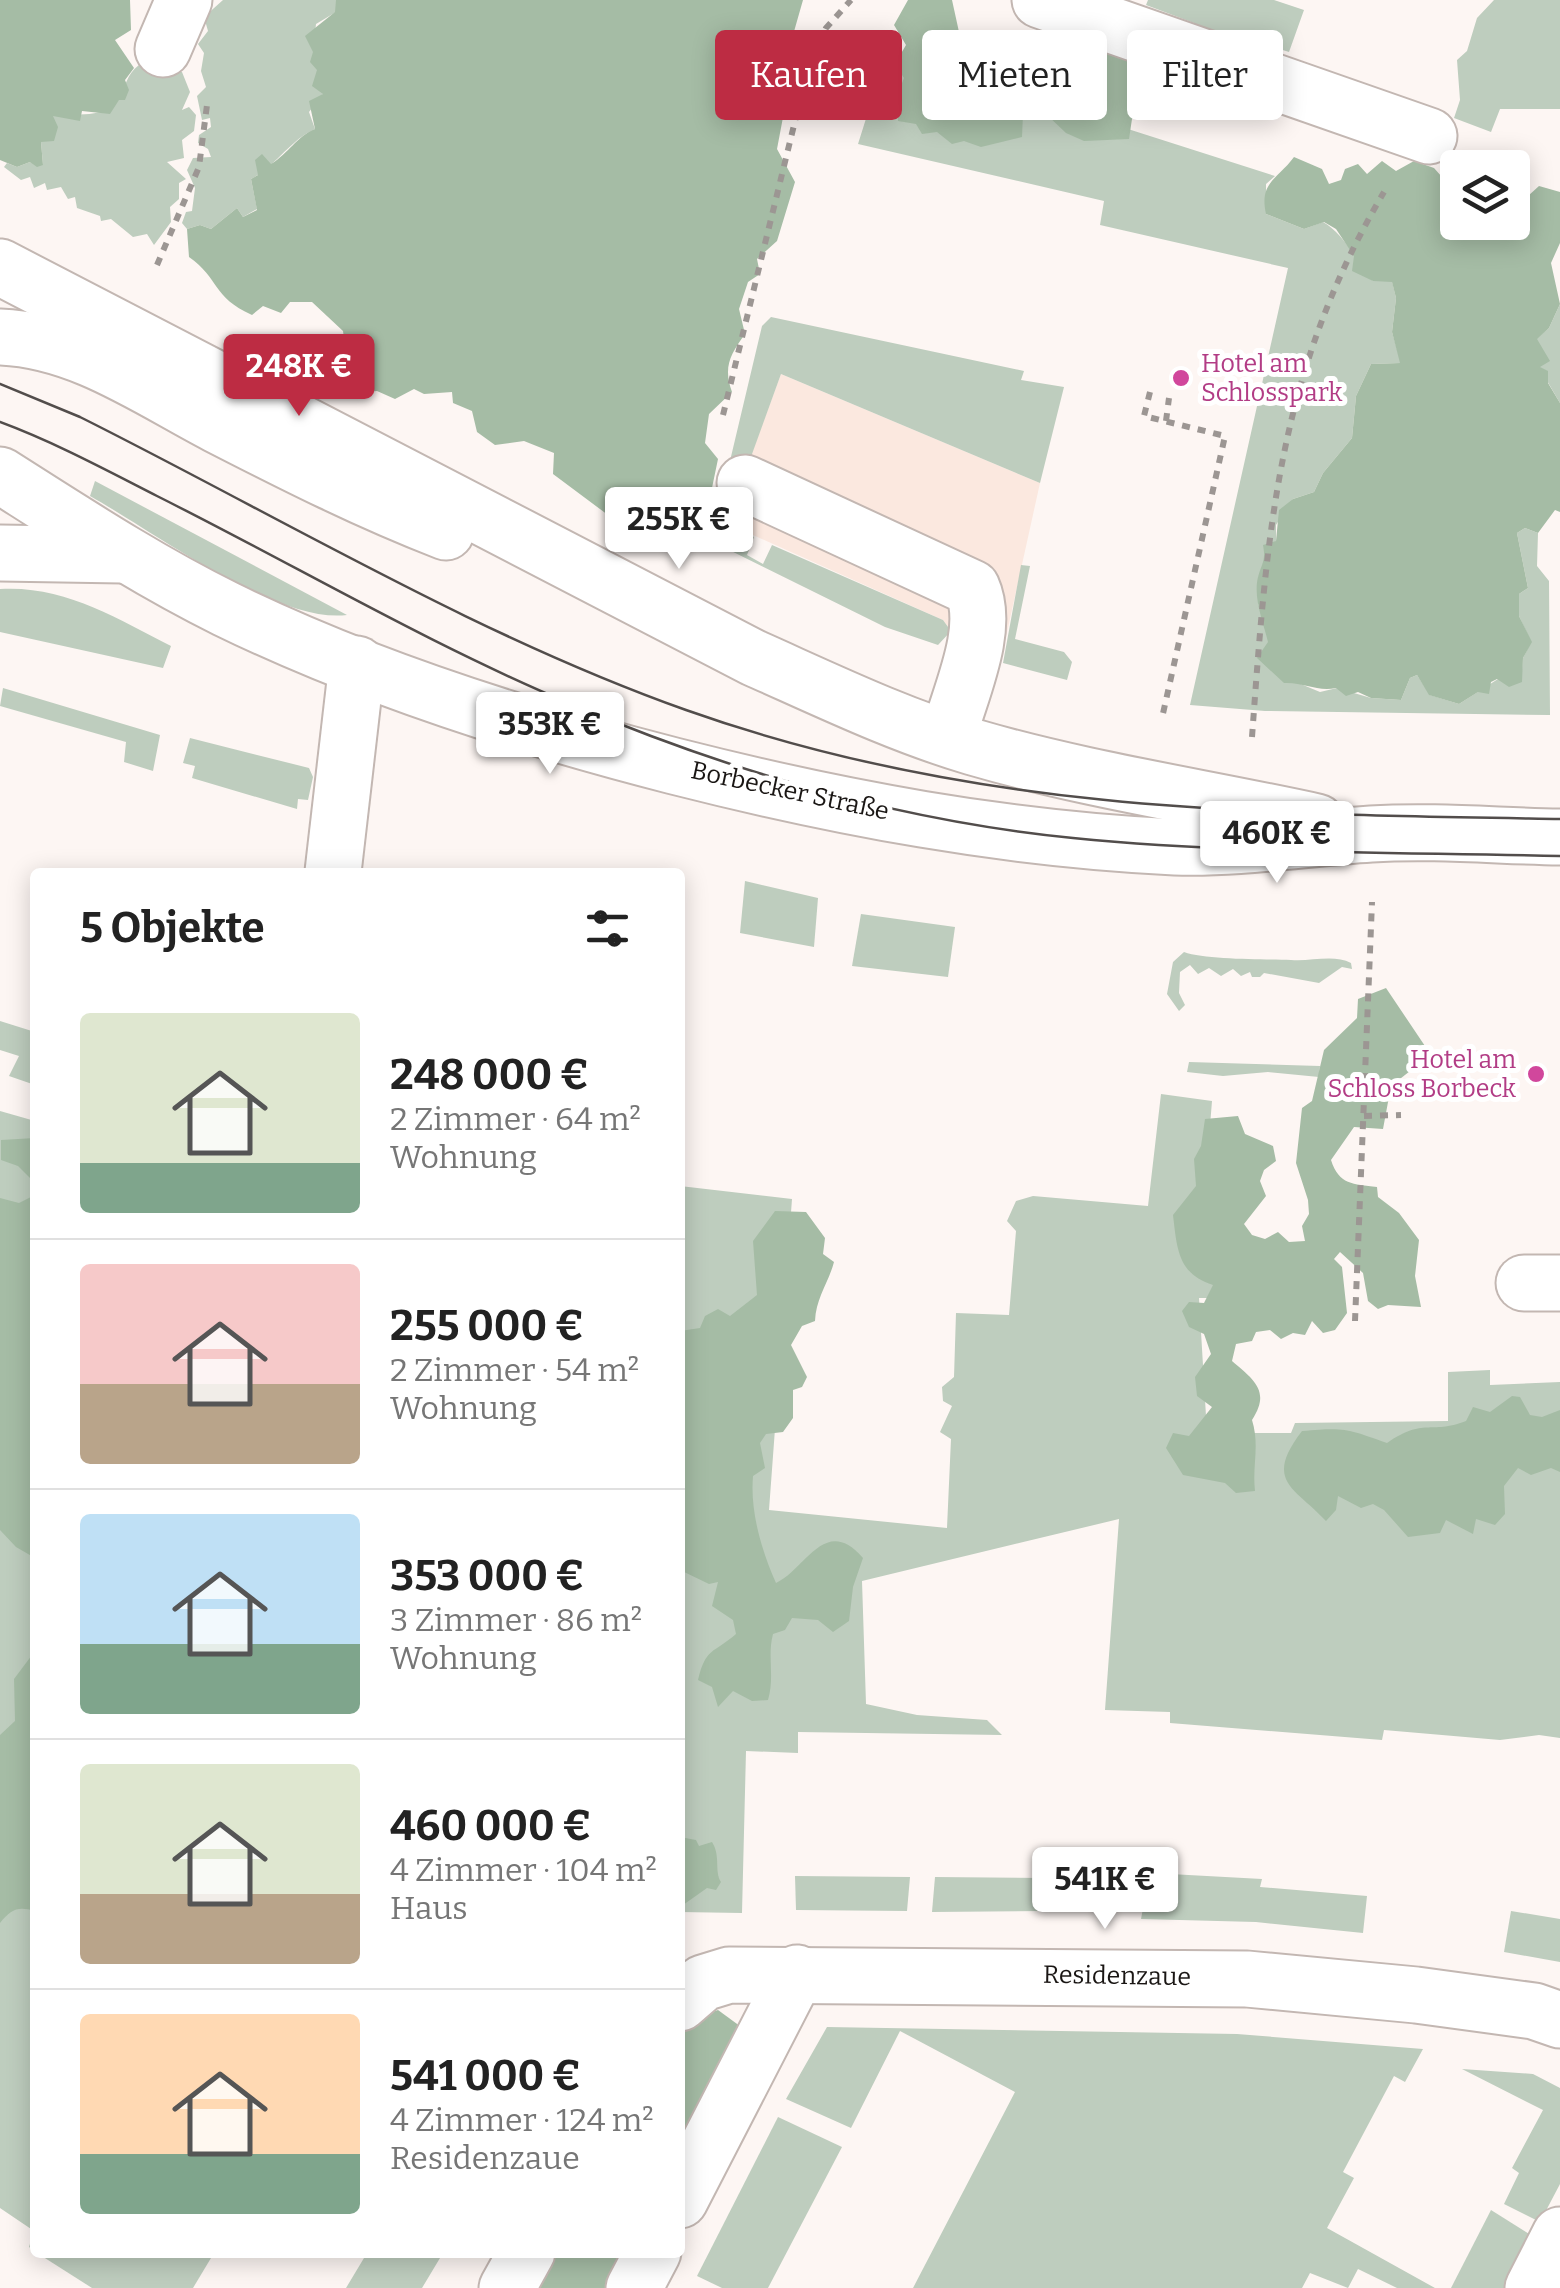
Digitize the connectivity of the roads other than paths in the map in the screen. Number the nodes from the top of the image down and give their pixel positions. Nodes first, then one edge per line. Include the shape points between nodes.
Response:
1 (1040, 0) edge
2 (1429, 136) road end
3 (0, 268) edge
4 (0, 337) edge
5 (0, 475) edge
6 (745, 484) dead end
7 (0, 553) edge
8 (125, 555) junction
9 (592, 575) junction
10 (357, 664) junction
11 (948, 738) junction
12 (1374, 834) junction
13 (1560, 837) edge
14 (332, 868) edge
15 (797, 1973) junction
16 (685, 1999) edge
17 (1560, 2020) edge
18 (685, 2190) edge
19 (1560, 2235) edge
20 (524, 2258) edge
21 (649, 2258) edge
22 (507, 2288) edge
23 (634, 2288) edge
24 (1533, 2288) edge

1 - 2 street
3 - 9 street, Borbecker Straße
4 - 9 street, Borbecker Straße via 91,358 356,497 498,552
5 - 8 street, Borbecker Straße
6 - 11 street via 972,588 980,612
7 - 8 street, Borbecker Straße
8 - 10 street, Borbecker Straße via 228,610
9 - 11 street, Borbecker Straße via 754,658
10 - 12 street, Borbecker Straße via 562,736 834,804 968,828 1176,847
10 - 14 street
11 - 12 street, Borbecker Straße via 1063,770
12 - 13 street, Borbecker Straße
15 - 16 street, Residenzaue via 730,1974 703,1983
15 - 17 street, Residenzaue via 1247,1980 1416,1995
15 - 18 street
19 - 24 street
20 - 22 street
21 - 23 street

